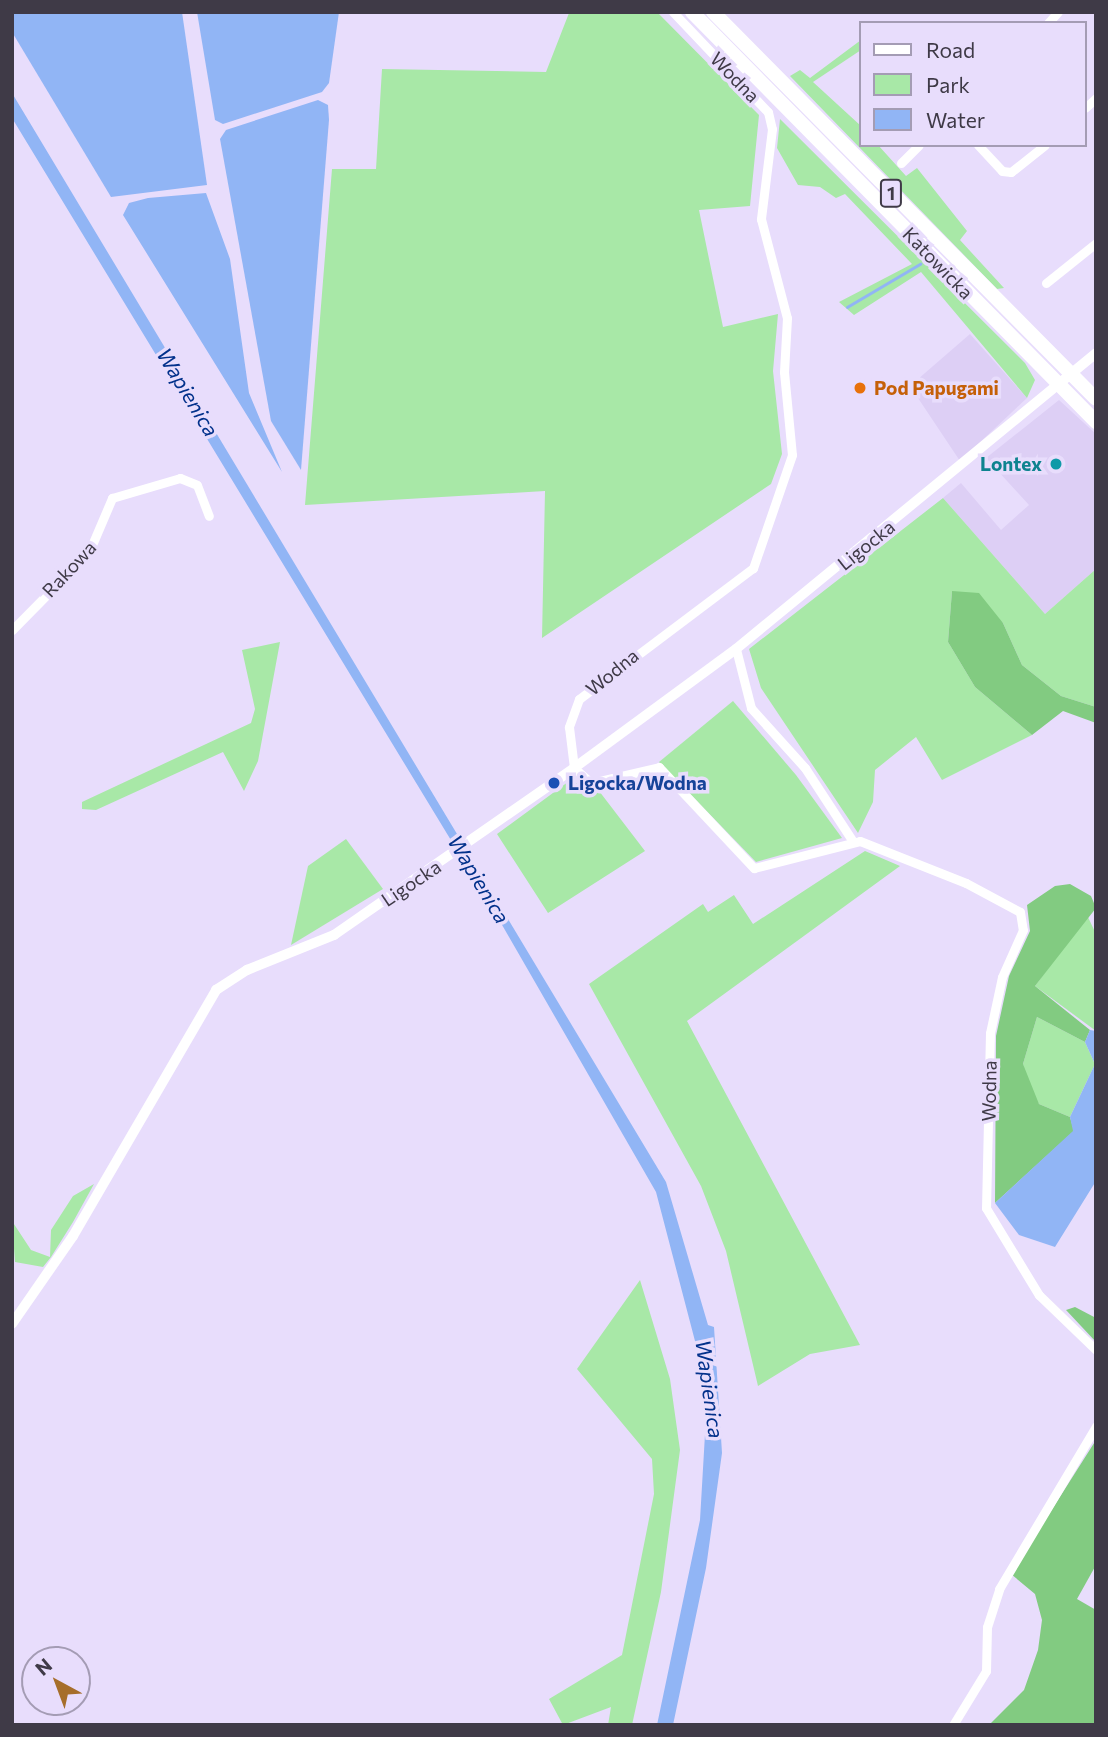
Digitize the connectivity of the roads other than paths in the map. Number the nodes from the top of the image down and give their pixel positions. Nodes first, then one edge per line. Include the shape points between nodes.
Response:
1 (673, 12) edge
2 (692, 12) edge
3 (713, 12) edge
4 (917, 147) edge
5 (980, 147) edge
6 (1042, 147) edge
7 (901, 163) dead end
8 (1096, 243) edge
9 (1046, 283) dead end
10 (1096, 353) edge
11 (1070, 373) junction
12 (1057, 384) junction
13 (1096, 399) edge
14 (1096, 422) edge
15 (209, 516) dead end
16 (12, 630) edge
17 (736, 649) junction
18 (574, 768) junction
19 (852, 840) junction
20 (12, 1324) edge
21 (1096, 1350) edge
22 (1096, 1426) edge
23 (953, 1725) edge

1 - 18 street, Wodna via 768,112 772,129 761,219 787,318 784,372 792,455 765,550 753,568 579,699 569,727
2 - 12 main road, Katowicka / 1
3 - 11 main road, Katowicka / 1
4 - 7 street
5 - 6 street via 1002,172 1011,172
8 - 9 street
10 - 11 street, Ligocka
11 - 12 street, Ligocka
11 - 13 main road, Katowicka / 1
12 - 14 main road, Katowicka / 1
12 - 17 street, Ligocka via 951,478
15 - 16 street, Rakowa via 197,485 180,478 112,498 89,552
17 - 18 street, Ligocka
17 - 19 street via 751,708 804,768
18 - 19 street via 591,783 659,767 754,868
18 - 20 street, Ligocka via 334,935 247,970 216,990 74,1236
19 - 21 street, Wodna via 1011,903 1022,918 990,1033 986,1208 1039,1296
22 - 23 street via 999,1588 988,1627 986,1671

